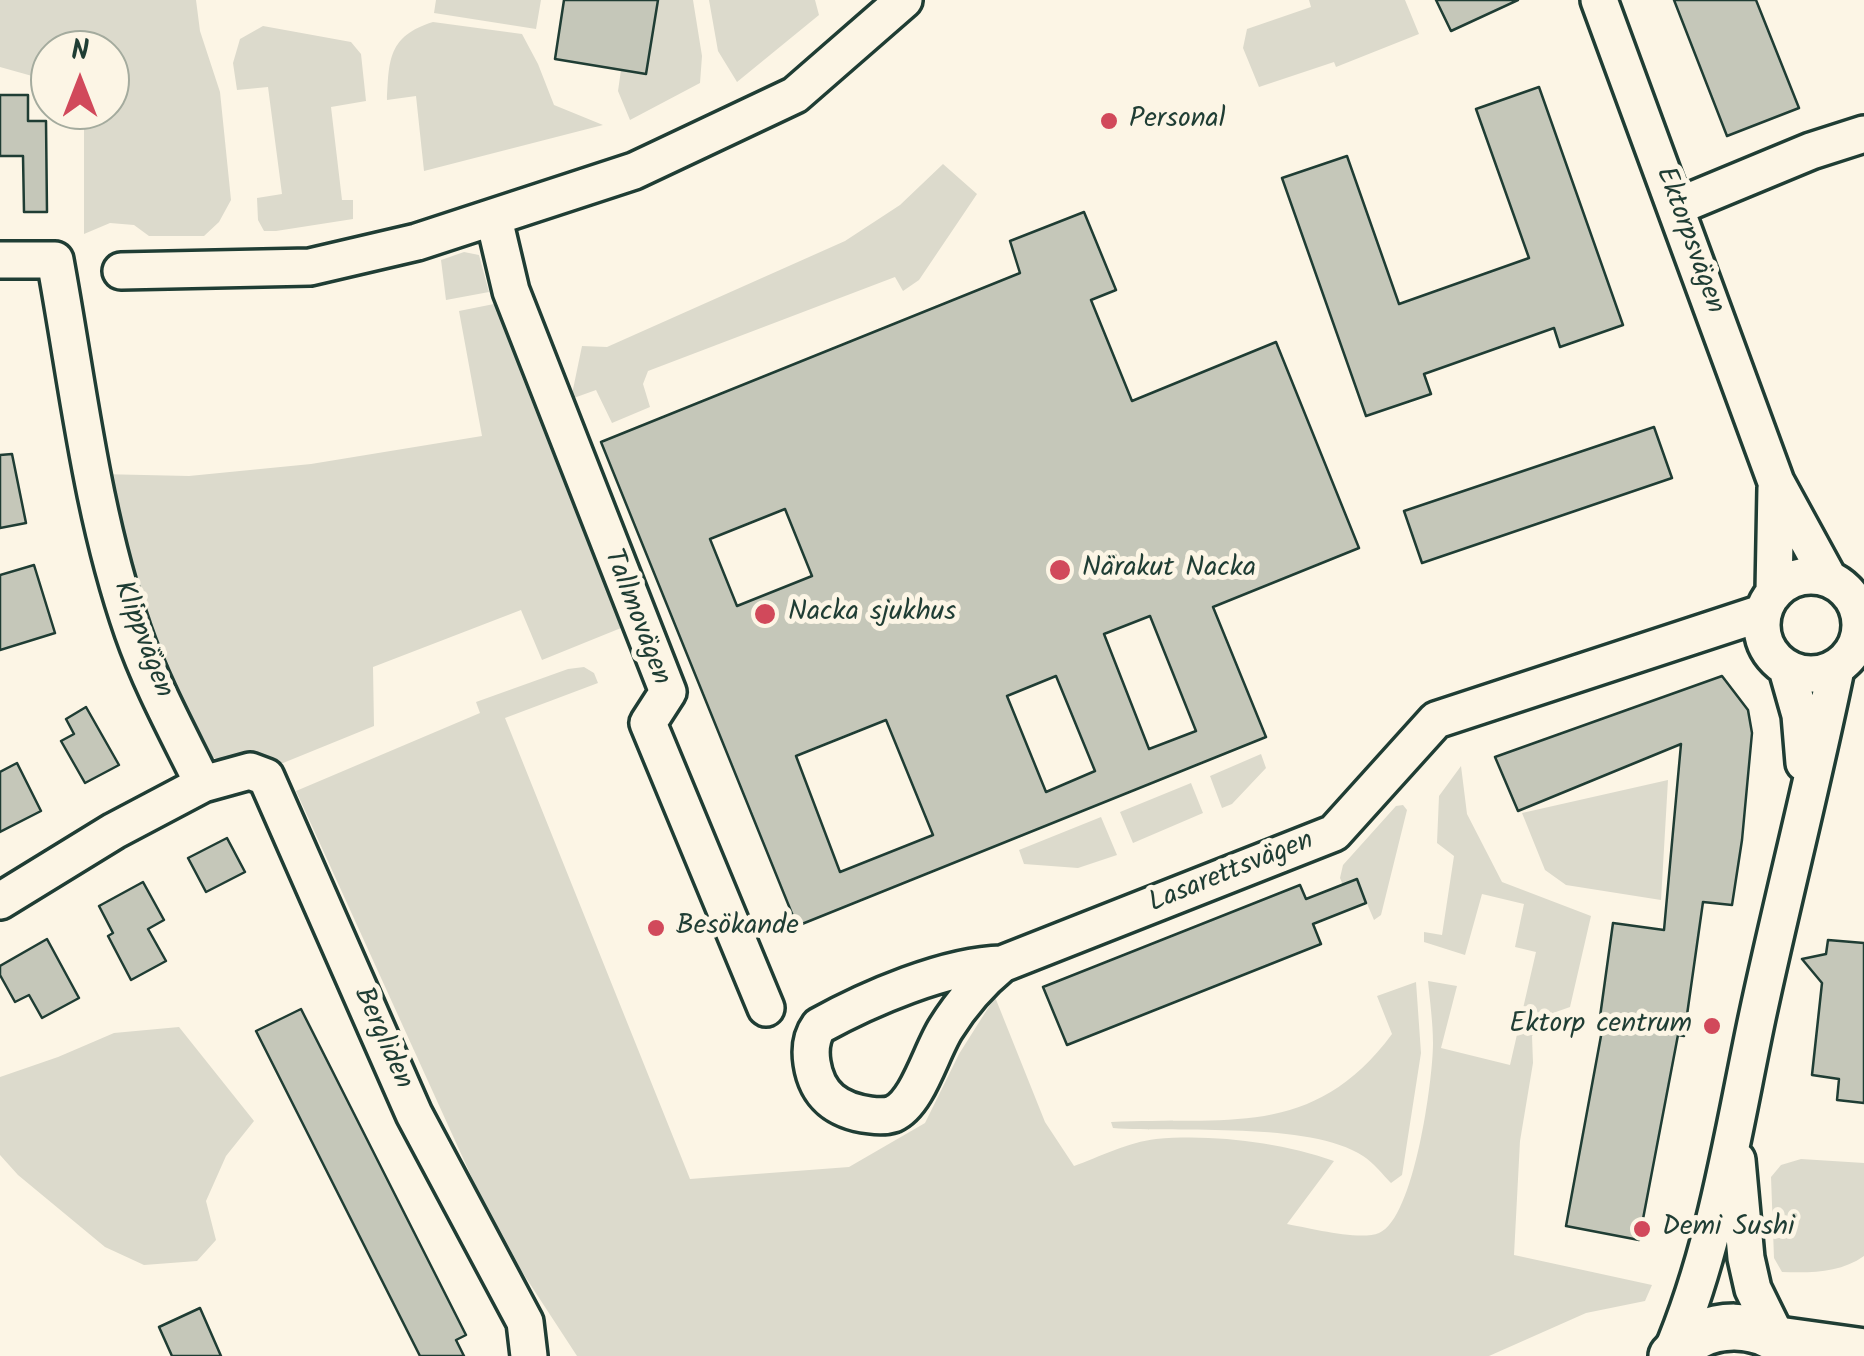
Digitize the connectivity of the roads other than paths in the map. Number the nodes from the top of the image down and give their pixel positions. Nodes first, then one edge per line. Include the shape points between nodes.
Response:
1 (904, 0) edge
2 (1599, 0) edge
3 (1864, 134) edge
4 (1676, 207) junction
5 (494, 219) junction
6 (0, 260) edge
7 (121, 271) dead end
8 (1776, 482) junction
9 (1829, 578) junction
10 (1768, 602) junction
11 (1863, 627) edge
12 (1787, 669) junction
13 (1836, 669) junction
14 (203, 784) junction
15 (1807, 799) junction
16 (0, 901) edge
17 (1002, 964) junction
18 (766, 1008) dead end
19 (1735, 1134) junction
20 (1787, 1348) edge
21 (1864, 1352) edge
22 (530, 1356) edge
23 (1671, 1356) edge

1 - 5 street via 795,95 634,171
2 - 4 street, Ektorpsvägen
3 - 4 street
4 - 8 street, Ektorpsvägen
5 - 7 street via 310,267
5 - 18 street, Tallmovägen via 511,291 668,692 648,723
6 - 14 street, Klippvägen via 55,260 105,541 134,635
8 - 9 street, Ektorpsvägen
8 - 10 street, Ektorpsvägen
9 - 10 street via 1790,580
9 - 11 street via 1858,606
10 - 12 street via 1764,644
10 - 17 street, Lasarettsvägen via 1436,720 1334,834
11 - 13 street
12 - 13 street via 1803,675
12 - 15 street via 1800,715
13 - 15 street
14 - 16 street
14 - 22 street, Bergliden via 250,771 266,776 414,1114 526,1322
15 - 19 street
17 - 17 street, Lasarettsvägen via 978,965 872,998 818,1026 811,1052 817,1086 841,1107 894,1114 912,1097 946,1028
19 - 20 street via 1753,1289
19 - 23 street
20 - 21 main road
20 - 23 main road via 1760,1330 1715,1328

